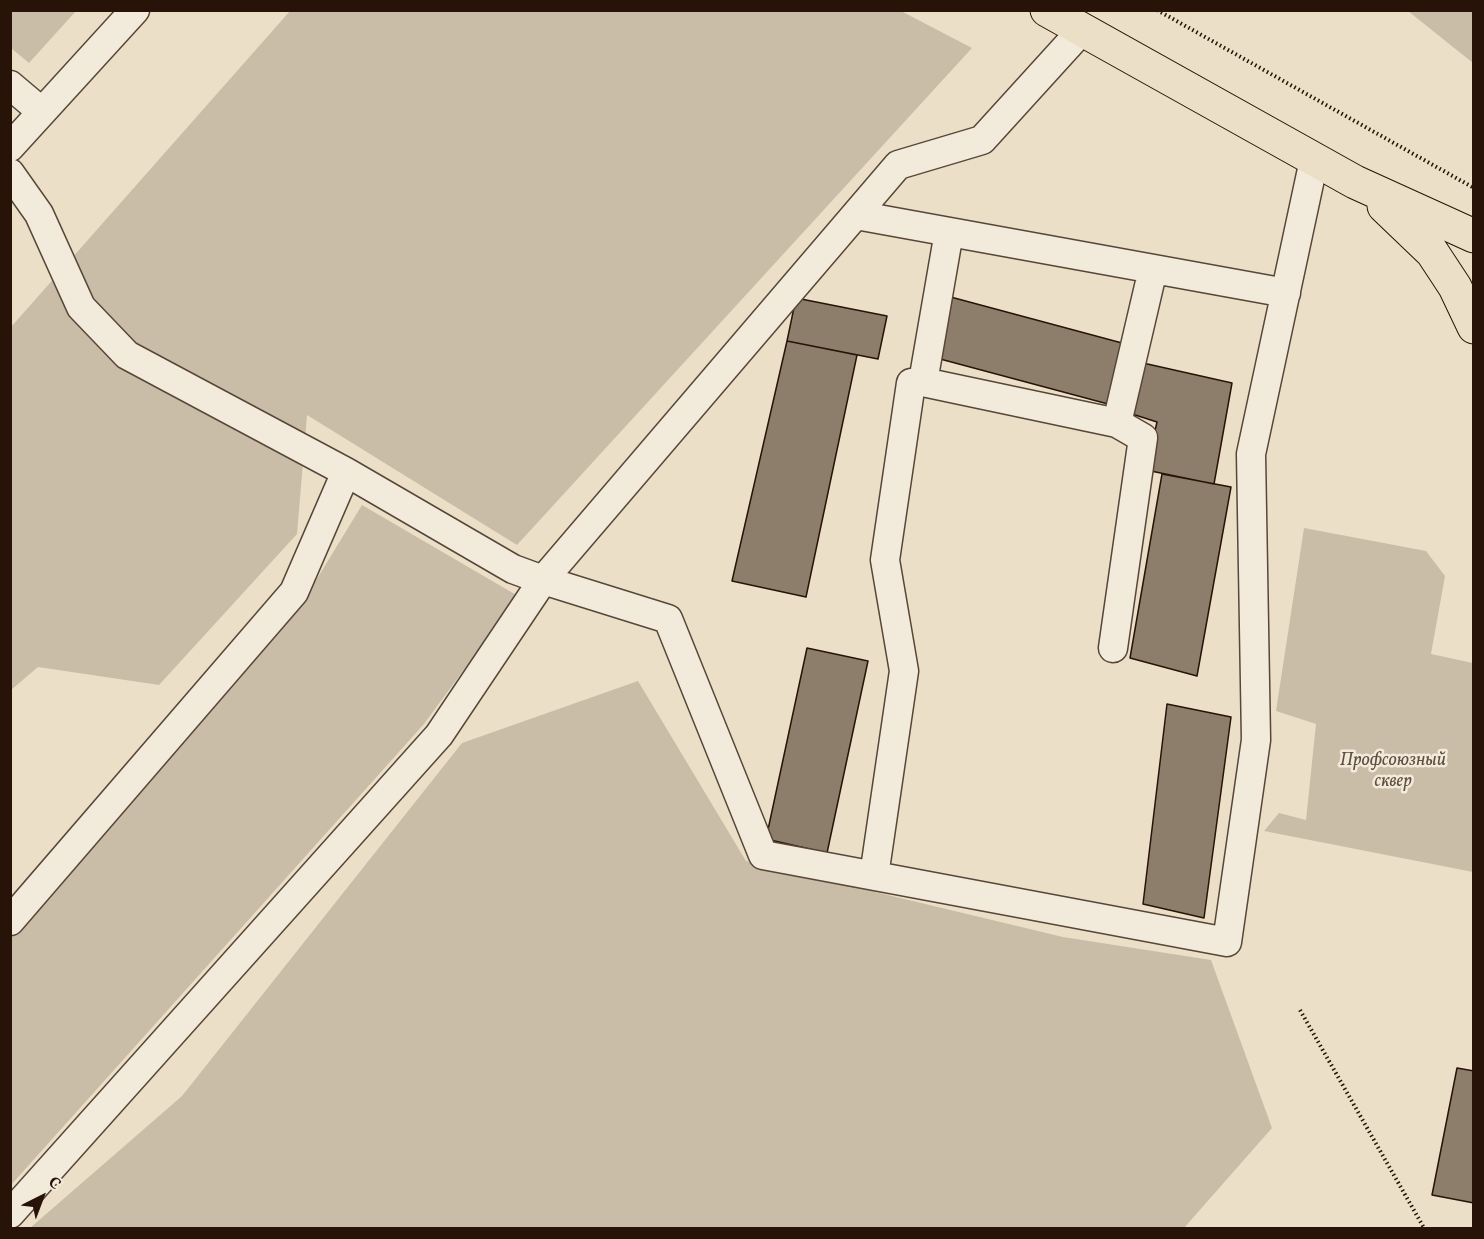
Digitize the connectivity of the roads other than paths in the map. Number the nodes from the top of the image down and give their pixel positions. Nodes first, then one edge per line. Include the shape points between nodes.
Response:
1 (135, 10) edge
2 (1047, 10) edge
3 (1082, 30) junction
4 (10, 85) edge
5 (42, 112) junction
6 (10, 147) edge
7 (1314, 160) junction
8 (10, 173) edge
9 (1355, 183) junction
10 (856, 215) junction
11 (949, 232) junction
12 (1473, 236) edge
13 (1153, 269) junction
14 (1286, 293) junction
15 (1473, 327) edge
16 (923, 382) junction
17 (1117, 423) junction
18 (346, 472) junction
19 (543, 580) junction
20 (1113, 648) dead end
21 (874, 876) junction
22 (10, 921) edge
23 (10, 1214) edge

1 - 5 street
2 - 3 main road
3 - 7 main road
3 - 10 street via 982,140 898,165
4 - 5 street
5 - 6 street
7 - 9 main road
7 - 14 street
8 - 18 street via 39,214 81,307 127,355
9 - 12 main road
9 - 15 main road via 1398,217 1432,252 1455,287
10 - 11 street
10 - 19 street
11 - 13 street
11 - 16 street
13 - 14 street
13 - 17 street
14 - 21 street via 1251,454 1256,740 1227,942
16 - 17 street
16 - 21 street via 911,383 885,560 904,671
17 - 20 street via 1143,438
18 - 19 street via 513,569
18 - 22 street via 294,592
19 - 21 street via 668,619 763,855
19 - 23 street via 439,735

